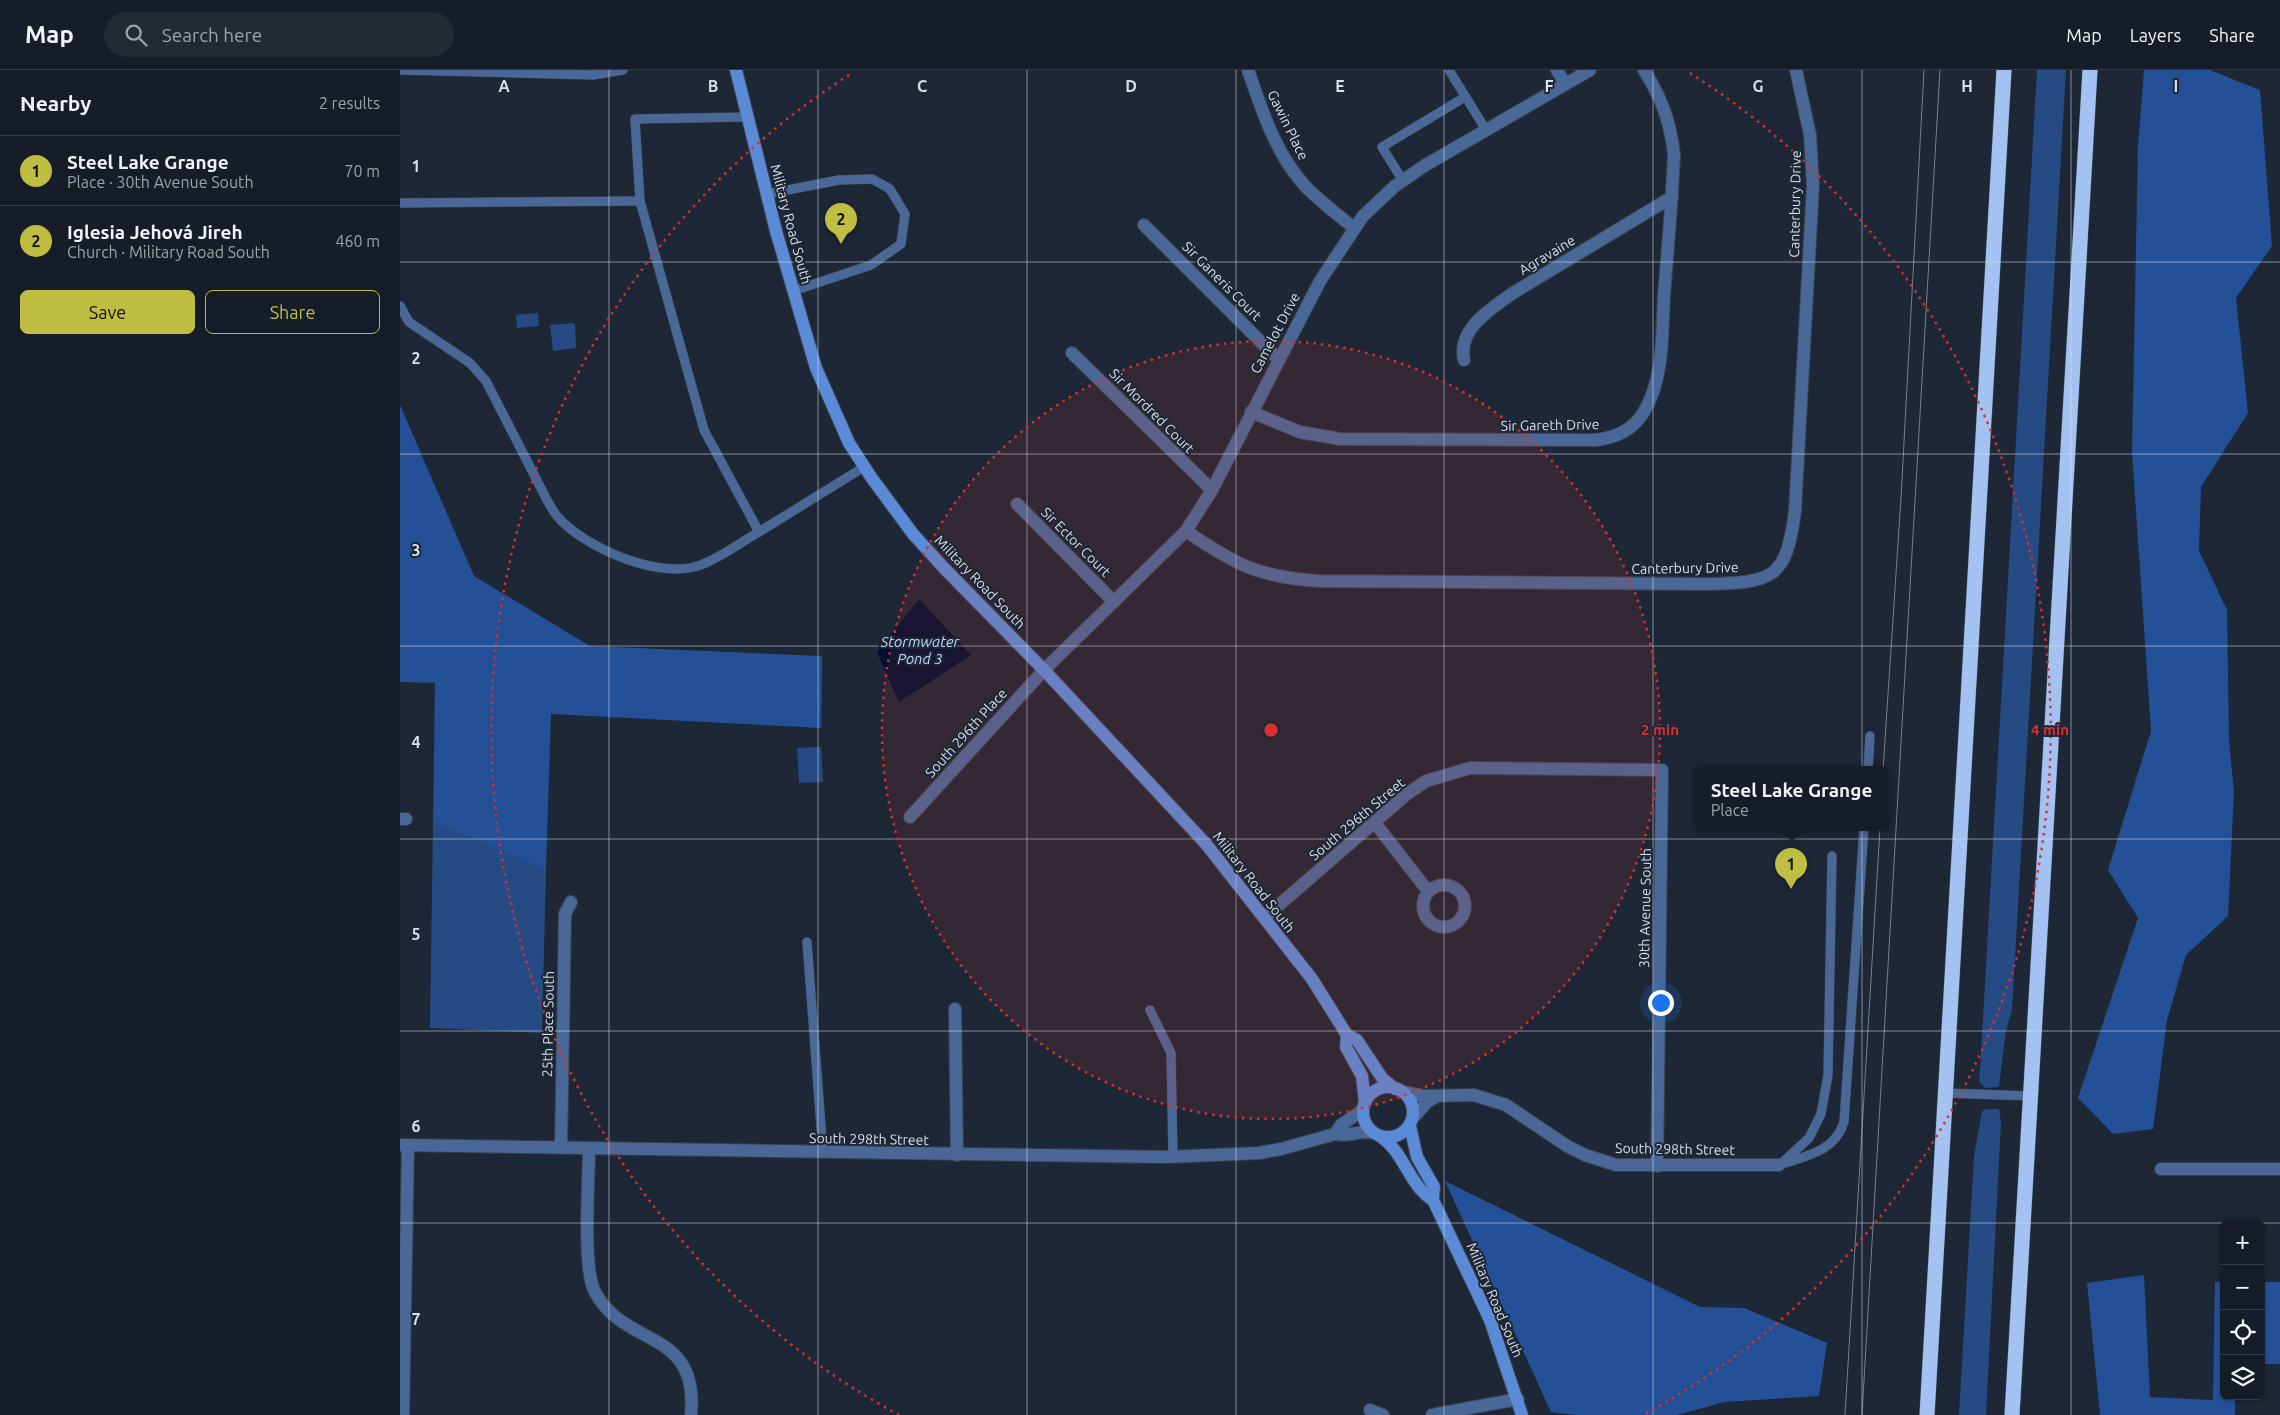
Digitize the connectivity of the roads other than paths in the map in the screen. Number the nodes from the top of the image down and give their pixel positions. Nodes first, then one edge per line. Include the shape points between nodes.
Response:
1 (400, 70) edge
2 (623, 70) edge
3 (736, 70) edge
4 (1248, 70) edge
5 (1449, 70) edge
6 (1557, 70) edge
7 (1590, 70) edge
8 (1644, 70) edge
9 (1796, 70) edge
10 (2004, 70) edge
11 (2090, 70) edge
12 (1565, 84) junction
13 (1465, 97) junction
14 (747, 117) junction
15 (1486, 130) junction
16 (1403, 181) junction
17 (767, 194) junction
18 (1672, 197) junction
19 (640, 201) junction
20 (400, 203) edge
21 (1144, 225) dead end
22 (1354, 228) junction
23 (793, 291) junction
24 (400, 306) edge
25 (1072, 353) dead end
26 (1278, 359) junction
27 (1464, 360) dead end
28 (1251, 412) junction
29 (864, 467) junction
30 (1212, 490) junction
31 (1017, 504) dead end
32 (1186, 531) junction
33 (759, 532) junction
34 (1114, 602) junction
35 (1044, 670) junction
36 (1870, 736) dead end
37 (1868, 766) edge
38 (1662, 770) joint
39 (910, 817) dead end
40 (1375, 823) junction
41 (1864, 831) edge
42 (1832, 856) dead end
43 (1428, 891) dead end
44 (571, 902) dead end
45 (1264, 918) junction
46 (807, 942) dead end
47 (955, 1009) dead end
48 (1150, 1010) dead end
49 (1347, 1035) junction
50 (1399, 1090) junction
51 (1946, 1093) junction
52 (1439, 1095) junction
53 (2030, 1096) junction
54 (1364, 1106) junction
55 (1412, 1122) junction
56 (1335, 1134) junction
57 (1377, 1135) junction
58 (404, 1145) edge
59 (561, 1148) junction
60 (589, 1149) junction
61 (823, 1153) junction
62 (957, 1155) junction
63 (1173, 1157) junction
64 (1779, 1165) junction
65 (1657, 1166) junction
66 (2161, 1169) dead end
67 (2280, 1169) edge
68 (1433, 1200) junction
69 (1518, 1399) junction
70 (1370, 1410) dead end
71 (403, 1415) edge
72 (691, 1415) edge
73 (1383, 1415) edge
74 (1432, 1415) edge
75 (1522, 1415) edge
76 (1927, 1415) edge
77 (2012, 1415) edge

1 - 2 lane via 593,75
3 - 14 main road, Military Road South
4 - 22 street, Gawin Place via 1273,135 1289,164 1306,187
5 - 13 lane
6 - 12 street
7 - 12 street, Camelot Drive
8 - 18 street, Sir Gareth Drive via 1656,89 1670,125 1674,154
9 - 32 street, Canterbury Drive via 1811,141 1813,185 1796,511 1788,552 1776,571 1754,581 1708,584 1312,581 1280,578 1250,570
10 - 51 highway
11 - 53 highway
12 - 15 street, Camelot Drive
13 - 15 lane
13 - 16 lane via 1382,147
14 - 17 main road, Military Road South
14 - 19 lane via 635,119
15 - 16 street, Camelot Drive
16 - 22 street, Camelot Drive via 1373,206
17 - 23 main road, Military Road South
17 - 23 lane via 839,180 872,179 890,189 905,214 901,244 871,265
18 - 27 street, Agravaine via 1495,306 1466,336 1462,345
18 - 28 street, Sir Gareth Drive via 1657,372 1644,412 1623,433 1584,441 1351,439 1300,432
19 - 20 lane
19 - 33 lane via 704,430
21 - 26 street, Sir Ganeris Court
22 - 26 street, Camelot Drive via 1320,281
23 - 29 main road, Military Road South via 824,388 849,443
24 - 33 lane via 409,322 470,362 486,381 557,516 603,550 636,562 683,569 702,565
25 - 30 street, Sir Mordred Court
26 - 28 street, Camelot Drive
28 - 30 street, Camelot Drive
29 - 33 lane
29 - 35 main road, Military Road South via 913,534
30 - 32 street, Camelot Drive
31 - 34 street, Sir Ector Court
32 - 34 street, Camelot Drive
34 - 35 street, Camelot Drive
35 - 39 street, South 296th Place
35 - 45 main road, Military Road South via 1206,844
36 - 37 lane
38 - 40 street, South 296th Street via 1470,768 1426,781
38 - 65 street, 30th Avenue South
40 - 43 street
40 - 45 street, South 296th Street
41 - 64 lane via 1844,1122 1829,1146
42 - 64 lane via 1828,1075 1821,1114 1810,1138
44 - 59 street, 25th Place South via 565,914
45 - 49 main road, Military Road South via 1312,979
46 - 61 lane
47 - 62 street
48 - 63 lane via 1171,1053
49 - 50 main road, Military Road South via 1358,1040 1382,1078
49 - 54 main road, Military Road South via 1346,1047 1362,1076
50 - 52 street, South 298th Street via 1424,1096
50 - 54 main road via 1384,1087 1376,1090
50 - 55 main road via 1411,1102
51 - 53 lane
51 - 76 highway
52 - 55 street via 1427,1102
52 - 65 street, South 298th Street via 1474,1095 1506,1105 1567,1146 1601,1161 1623,1166
53 - 77 highway
54 - 56 street, South 298th Street
54 - 57 main road via 1364,1119
55 - 57 main road via 1398,1136
55 - 68 main road, Military Road South via 1417,1157 1434,1187
56 - 57 street, South 298th Street via 1344,1136 1360,1132
56 - 63 street, South 298th Street via 1259,1153
57 - 68 main road, Military Road South via 1395,1149 1421,1193
58 - 59 street, South 298th Street
58 - 71 street
59 - 60 street, South 298th Street
60 - 61 street, South 298th Street
60 - 72 street via 589,1267 594,1291 601,1302 624,1322 670,1350 683,1364 690,1381
61 - 62 street, South 298th Street
62 - 63 street, South 298th Street
64 - 65 street, South 298th Street
66 - 67 street
68 - 69 main road, Military Road South via 1490,1320
69 - 74 street
69 - 75 main road, Military Road South
70 - 73 street

